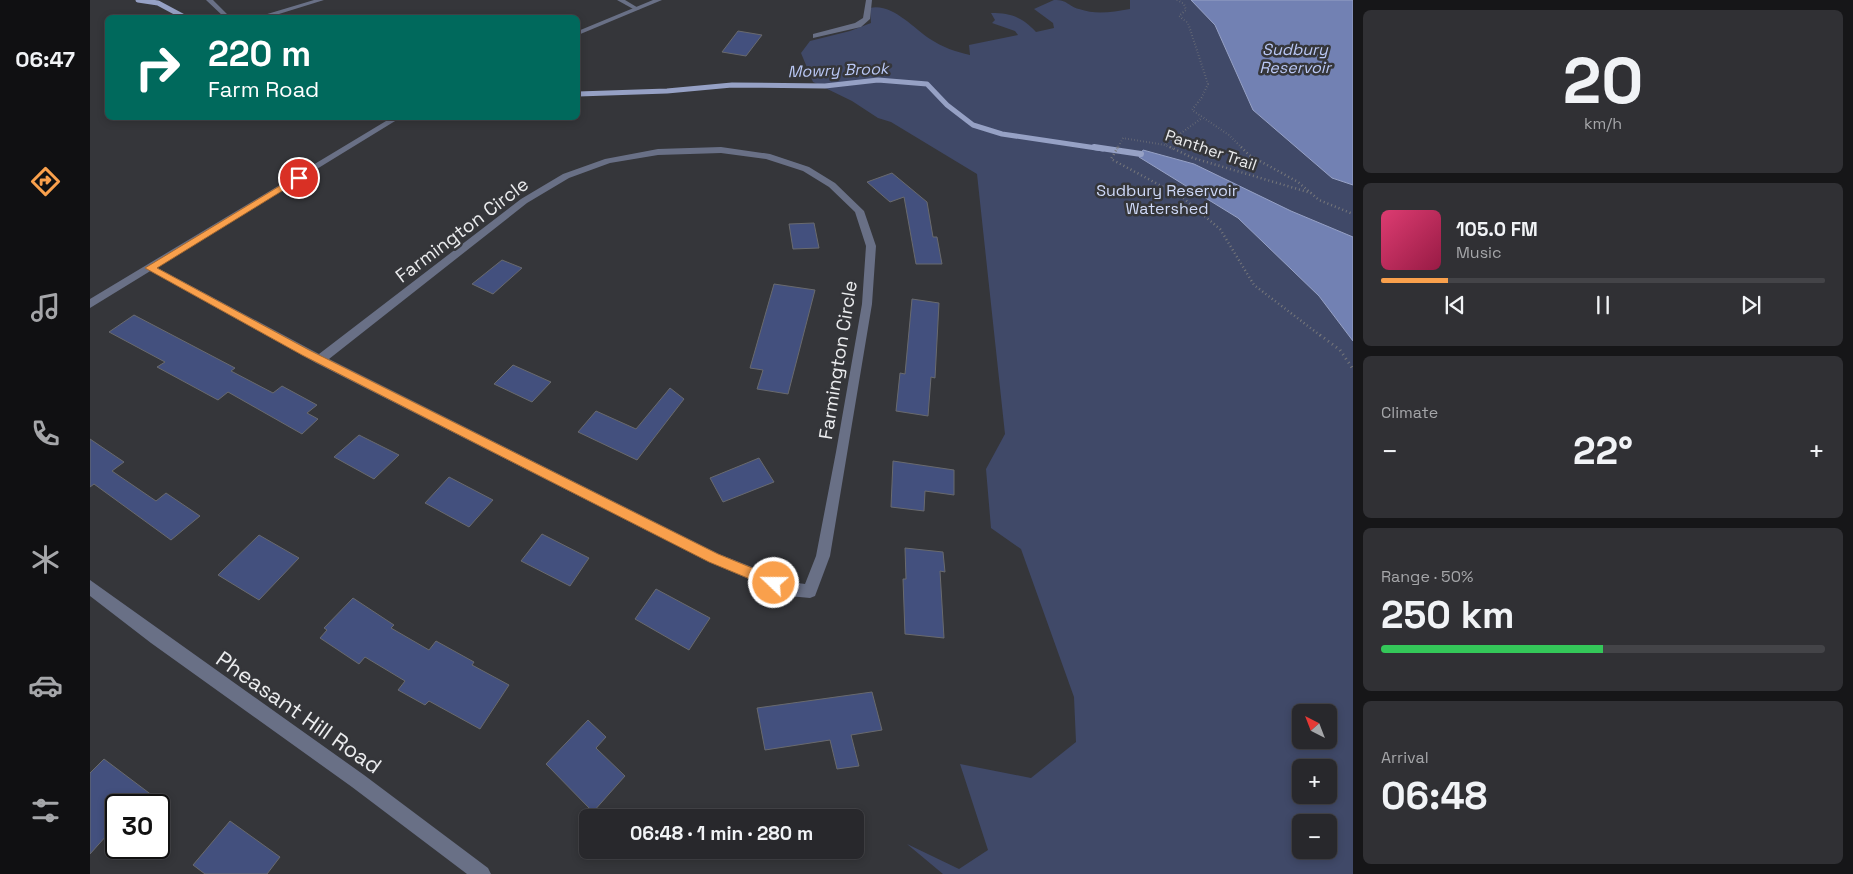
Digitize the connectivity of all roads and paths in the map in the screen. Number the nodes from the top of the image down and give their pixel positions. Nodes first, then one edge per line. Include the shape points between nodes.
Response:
1 (209, 0) edge
2 (321, 0) edge
3 (620, 0) edge
4 (659, 0) edge
5 (869, 0) edge
6 (1177, 0) edge
7 (637, 9) junction
8 (225, 15) edge
9 (268, 15) edge
10 (580, 32) edge
11 (816, 36) dead end
12 (1202, 118) junction
13 (393, 120) edge
14 (1165, 144) junction
15 (1311, 194) junction
16 (1353, 214) edge
17 (150, 268) junction
18 (90, 304) edge
19 (320, 360) junction
20 (1353, 369) edge
21 (90, 586) edge
22 (482, 874) edge

1 - 8 lane
2 - 9 lane
3 - 7 lane
4 - 7 street
5 - 11 street via 866,19
6 - 12 path, Panther Trail via 1184,4 1186,10 1179,16 1188,23 1208,84 1192,110
7 - 10 street
12 - 14 path
12 - 15 path, Panther Trail via 1229,135 1249,155 1298,182
13 - 17 street
14 - 15 path, Panther Trail via 1193,158
14 - 20 path, Panther Trail via 1123,138 1111,159 1182,197 1220,229 1254,285 1340,350
15 - 16 path, Panther Trail
17 - 18 street
17 - 19 street, Farmington Circle
19 - 19 street, Farmington Circle via 524,201 566,176 608,161 658,152 722,150 767,156 806,169 832,185 859,211 871,246 867,304 840,462 823,556 810,591 789,589 714,558
21 - 22 street, Pheasant Hill Road via 156,638 358,781

